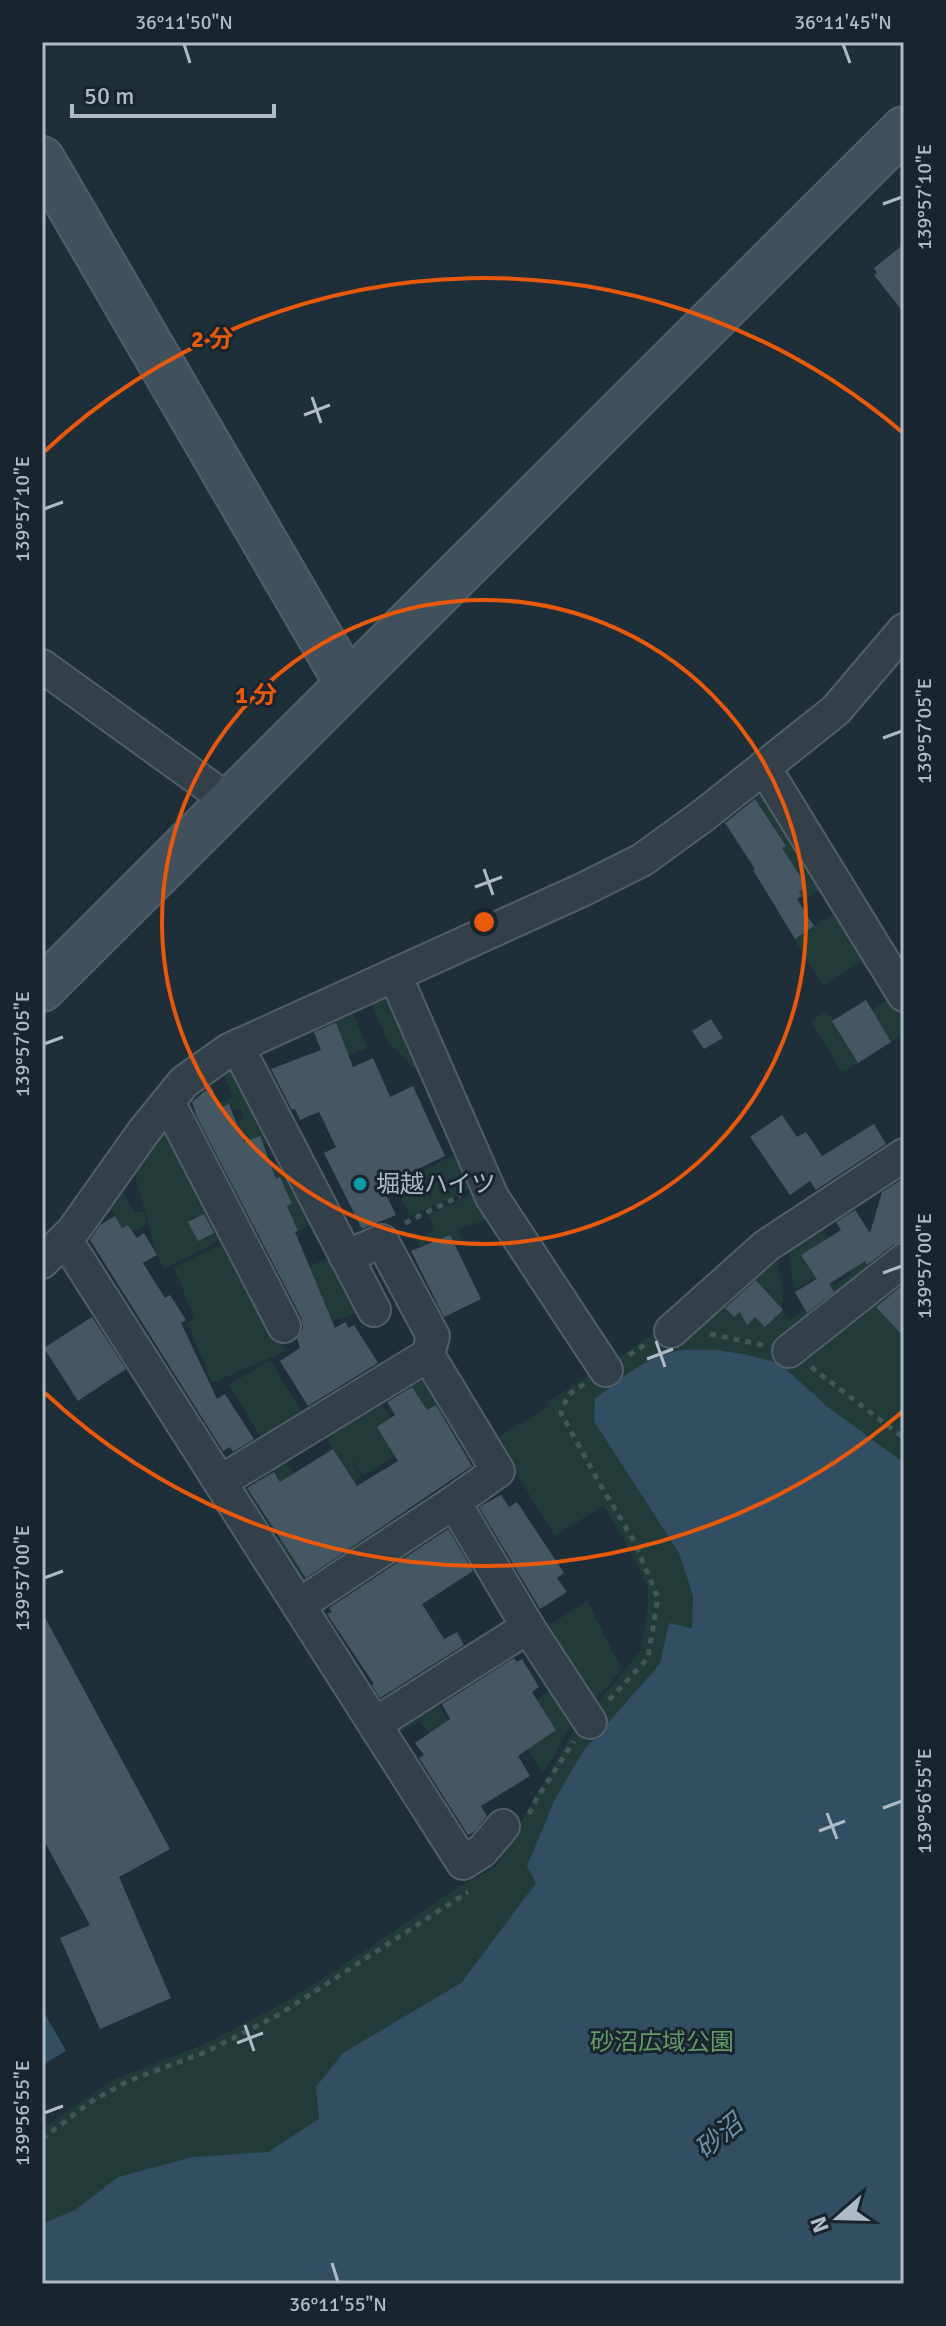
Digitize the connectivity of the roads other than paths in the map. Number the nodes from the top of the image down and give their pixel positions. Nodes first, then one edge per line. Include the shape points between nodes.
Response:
1 (904, 129) edge
2 (42, 159) edge
3 (904, 630) edge
4 (42, 666) edge
5 (347, 683) junction
6 (764, 767) junction
7 (229, 801) junction
8 (395, 975) junction
9 (42, 989) edge
10 (904, 995) edge
11 (237, 1046) junction
12 (168, 1102) junction
13 (904, 1155) edge
14 (65, 1239) junction
15 (346, 1257) junction
16 (904, 1260) edge
17 (42, 1262) edge
18 (374, 1310) dead end
19 (284, 1326) dead end
20 (671, 1331) road end
21 (789, 1351) road end
22 (428, 1355) junction
23 (606, 1370) road end
24 (220, 1482) junction
25 (454, 1502) junction
26 (299, 1605) junction
27 (528, 1627) junction
28 (590, 1722) road end
29 (375, 1724) junction
30 (513, 1826) road end

1 - 5 street
2 - 5 street
3 - 6 street via 836,710
4 - 7 street
5 - 7 street
6 - 8 street via 642,860
6 - 10 street
7 - 9 street
8 - 11 street
8 - 23 street via 492,1197
11 - 12 street via 184,1082
11 - 15 street
12 - 14 street
12 - 19 street
13 - 20 street via 766,1246
14 - 17 street
14 - 24 street
15 - 18 street
15 - 22 street via 382,1241 433,1336
16 - 21 street
22 - 24 street
22 - 25 street via 498,1471
24 - 26 street
25 - 26 street
25 - 27 street
26 - 29 street
27 - 28 street
27 - 29 street
29 - 30 street via 471,1875 482,1851

